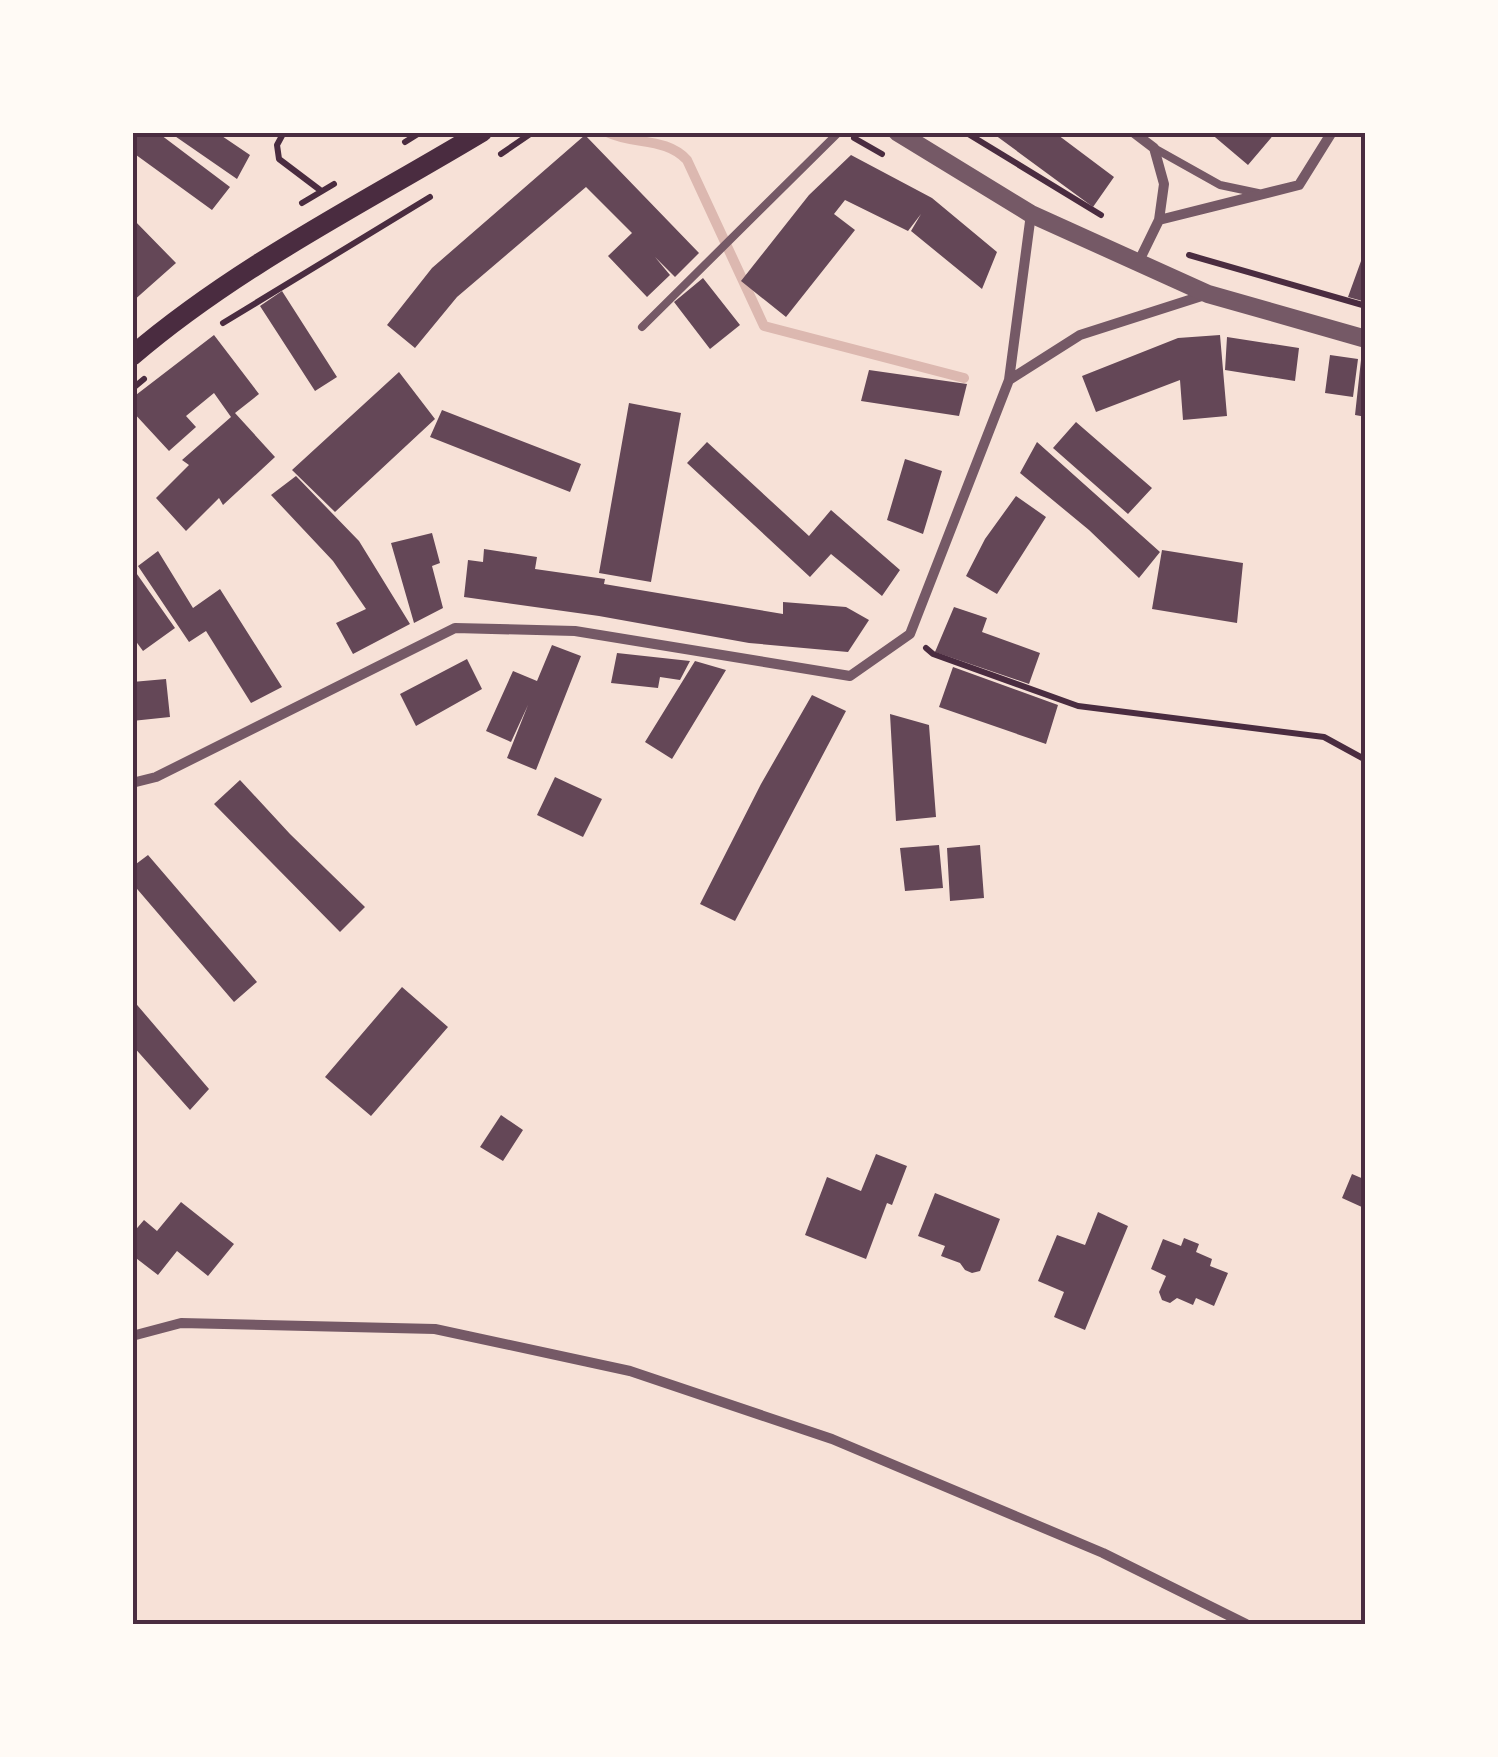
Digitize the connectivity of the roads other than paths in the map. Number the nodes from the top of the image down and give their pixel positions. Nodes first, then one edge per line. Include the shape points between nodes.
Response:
1 (482, 132) edge
2 (839, 132) edge
3 (897, 132) edge
4 (1133, 132) edge
5 (1332, 132) edge
6 (1154, 148) junction
7 (1262, 194) junction
8 (1031, 214) junction
9 (1160, 220) junction
10 (1138, 263) junction
11 (1208, 294) junction
12 (642, 327) dead end
13 (1366, 338) edge
14 (132, 356) edge
15 (1009, 380) junction
16 (132, 782) edge
17 (132, 1336) edge
18 (1246, 1624) edge

1 - 14 main road via 234,280
2 - 12 lane
3 - 8 street
4 - 6 street
5 - 7 street via 1299,185
6 - 7 lane via 1220,185
6 - 9 street via 1164,184
7 - 9 street
8 - 10 street
8 - 15 street
9 - 10 street
10 - 11 street
11 - 13 street
11 - 15 street via 1080,335
15 - 16 street via 910,634 850,676 576,631 455,628 156,778
17 - 18 street via 181,1323 436,1329 630,1371 832,1439 1103,1553

